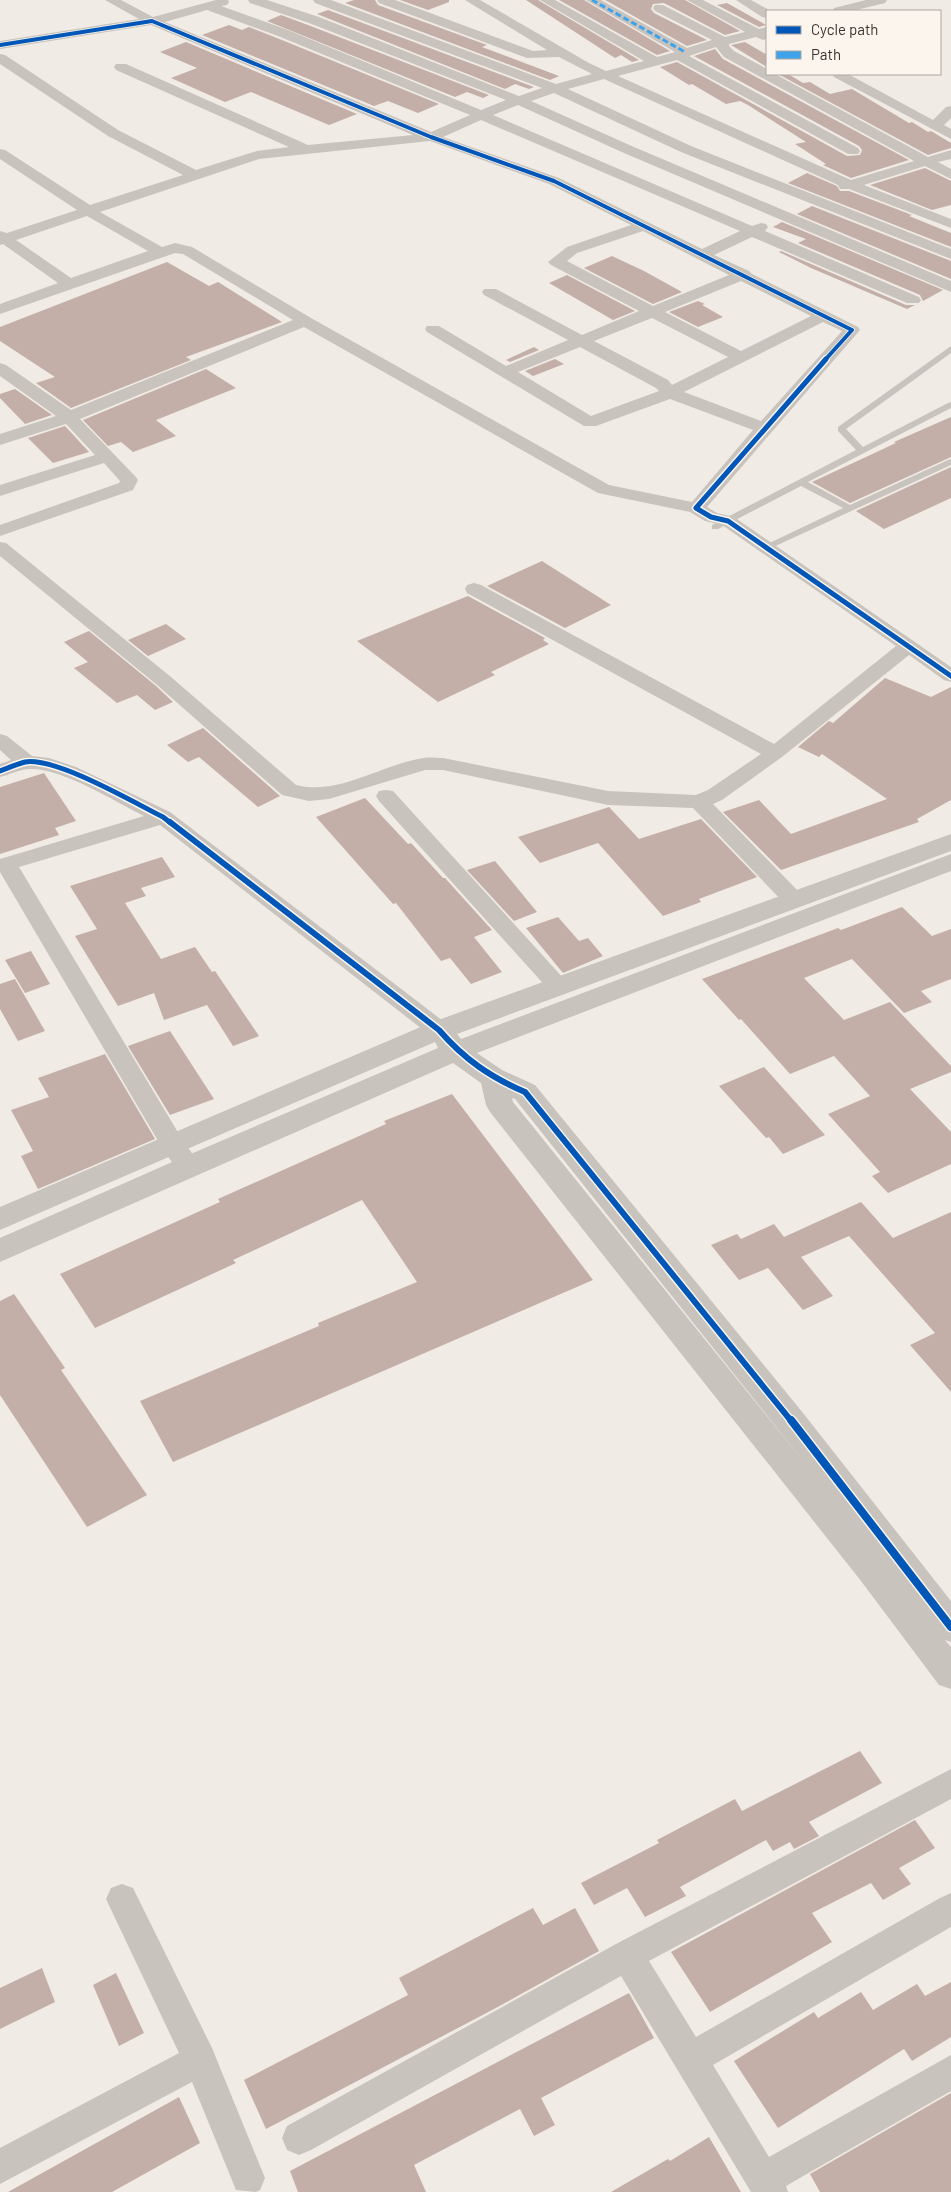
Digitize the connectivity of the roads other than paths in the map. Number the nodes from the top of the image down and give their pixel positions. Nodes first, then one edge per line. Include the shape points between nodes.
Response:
1 (111, 0) edge
2 (229, 0) edge
3 (254, 0) edge
4 (319, 0) edge
5 (383, 0) edge
6 (470, 0) edge
7 (546, 0) edge
8 (592, 0) edge
9 (693, 0) edge
10 (742, 0) edge
11 (840, 0) edge
12 (881, 0) edge
13 (208, 6) junction
14 (854, 7) junction
15 (659, 8) dead end
16 (842, 10) edge
17 (766, 13) edge
18 (152, 21) junction
19 (765, 34) edge
20 (723, 41) junction
21 (0, 45) edge
22 (563, 54) junction
23 (682, 54) junction
24 (0, 58) edge
25 (656, 62) junction
26 (121, 68) dead end
27 (606, 74) junction
28 (766, 74) edge
29 (768, 75) edge
30 (841, 75) edge
31 (555, 88) junction
32 (518, 100) junction
33 (951, 110) edge
34 (482, 116) junction
35 (935, 126) junction
36 (951, 135) edge
37 (431, 137) junction
38 (307, 150) junction
39 (853, 152) dead end
40 (0, 153) edge
41 (951, 154) edge
42 (927, 162) junction
43 (194, 175) junction
44 (951, 175) edge
45 (848, 184) junction
46 (815, 201) junction
47 (88, 210) junction
48 (784, 216) junction
49 (951, 224) edge
50 (644, 226) junction
51 (751, 231) junction
52 (2, 238) edge
53 (160, 252) junction
54 (704, 254) junction
55 (951, 254) edge
56 (744, 274) junction
57 (69, 284) junction
58 (951, 287) edge
59 (490, 292) dead end
60 (913, 300) dead end
61 (0, 309) edge
62 (649, 312) junction
63 (824, 315) junction
64 (305, 321) junction
65 (433, 329) dead end
66 (580, 341) junction
67 (951, 349) edge
68 (740, 357) junction
69 (0, 368) edge
70 (505, 372) junction
71 (670, 393) junction
72 (951, 405) edge
73 (69, 417) junction
74 (764, 428) junction
75 (0, 440) edge
76 (862, 450) junction
77 (106, 457) junction
78 (951, 462) edge
79 (801, 482) junction
80 (0, 491) edge
81 (851, 509) junction
82 (712, 518) junction
83 (0, 531) edge
84 (0, 547) edge
85 (766, 547) junction
86 (474, 589) dead end
87 (901, 652) junction
88 (951, 676) edge
89 (951, 694) edge
90 (0, 740) edge
91 (776, 753) junction
92 (26, 762) junction
93 (0, 771) edge
94 (386, 796) dead end
95 (699, 802) junction
96 (163, 817) junction
97 (951, 842) edge
98 (951, 862) edge
99 (794, 900) junction
100 (557, 985) junction
101 (439, 1030) junction
102 (456, 1051) junction
103 (494, 1080) junction
104 (173, 1144) junction
105 (189, 1166) junction
106 (0, 1219) edge
107 (0, 1251) edge
108 (792, 1422) junction
109 (764, 1435) junction
110 (914, 1602) junction
111 (951, 1627) edge
112 (951, 1674) edge
113 (951, 1783) edge
114 (122, 1899) dead end
115 (951, 1909) edge
116 (626, 1955) junction
117 (690, 2058) junction
118 (200, 2060) junction
119 (951, 2072) edge
120 (300, 2138) dead end
121 (0, 2167) edge
122 (248, 2178) dead end
123 (768, 2185) edge

1 - 18 street
2 - 13 street
3 - 32 street via 314,20
4 - 31 street
5 - 22 street via 532,55
6 - 22 street
7 - 25 street
8 - 23 street
9 - 19 street
10 - 17 street
11 - 14 street
12 - 14 street
13 - 18 street
13 - 34 street
14 - 16 street
15 - 20 street
18 - 21 street
18 - 37 street
19 - 20 street
20 - 23 street
20 - 28 street via 722,47 729,54
22 - 27 street
23 - 25 street
23 - 39 street
24 - 43 street via 114,133
25 - 27 street
26 - 38 street
27 - 31 street
27 - 45 street
29 - 42 street
30 - 35 street
31 - 32 street
31 - 46 street via 686,149
32 - 34 street
32 - 48 street
33 - 35 street
34 - 37 street
34 - 51 street
35 - 36 street
37 - 38 street
37 - 50 street via 554,181
38 - 43 street via 257,155
40 - 47 street
41 - 42 street
42 - 44 street
42 - 45 street
43 - 47 street
45 - 46 street
45 - 49 street
46 - 48 street
46 - 55 street
47 - 52 street
47 - 53 street
48 - 51 street
48 - 58 street
50 - 54 street
50 - 62 street via 572,250 556,262
51 - 54 street
51 - 60 street via 802,250
52 - 57 street
53 - 57 street
53 - 64 street via 175,248 187,250
54 - 56 street
56 - 62 street
56 - 63 street
57 - 61 street
59 - 66 street
62 - 66 street
62 - 68 street
63 - 68 street
63 - 74 street via 852,330
64 - 73 street
64 - 82 street via 604,489
65 - 70 street
66 - 70 street
66 - 71 street via 662,384
67 - 76 lane via 841,429
68 - 71 street
69 - 73 street
70 - 71 street via 590,422
71 - 74 street
72 - 76 lane
73 - 75 street
73 - 77 street
74 - 82 street
76 - 79 lane
77 - 80 street
77 - 83 street via 129,480 127,486
78 - 81 lane
79 - 81 lane
79 - 82 lane
81 - 85 lane
82 - 85 street
82 - 87 street
84 - 95 street via 289,790 309,795 329,793 406,768 434,764 608,798
85 - 87 street
86 - 91 street
87 - 88 street
87 - 89 street
87 - 91 street
90 - 92 street
91 - 95 street via 716,795
92 - 93 street
92 - 96 street via 49,764 69,771
94 - 100 street
95 - 99 street
96 - 101 street
96 - 104 street via 6,864
97 - 99 street
98 - 102 street
99 - 100 street
100 - 101 street
101 - 102 street
101 - 104 street
102 - 103 street
102 - 105 street
103 - 108 street via 525,1092
103 - 109 street via 500,1105
104 - 105 street
104 - 106 street
105 - 107 street
108 - 109 street
108 - 110 street
109 - 110 street
110 - 111 street
110 - 112 street
113 - 116 street
114 - 118 street
115 - 117 street
116 - 117 street
116 - 120 street
117 - 123 street
118 - 121 street
118 - 122 street
119 - 123 street

